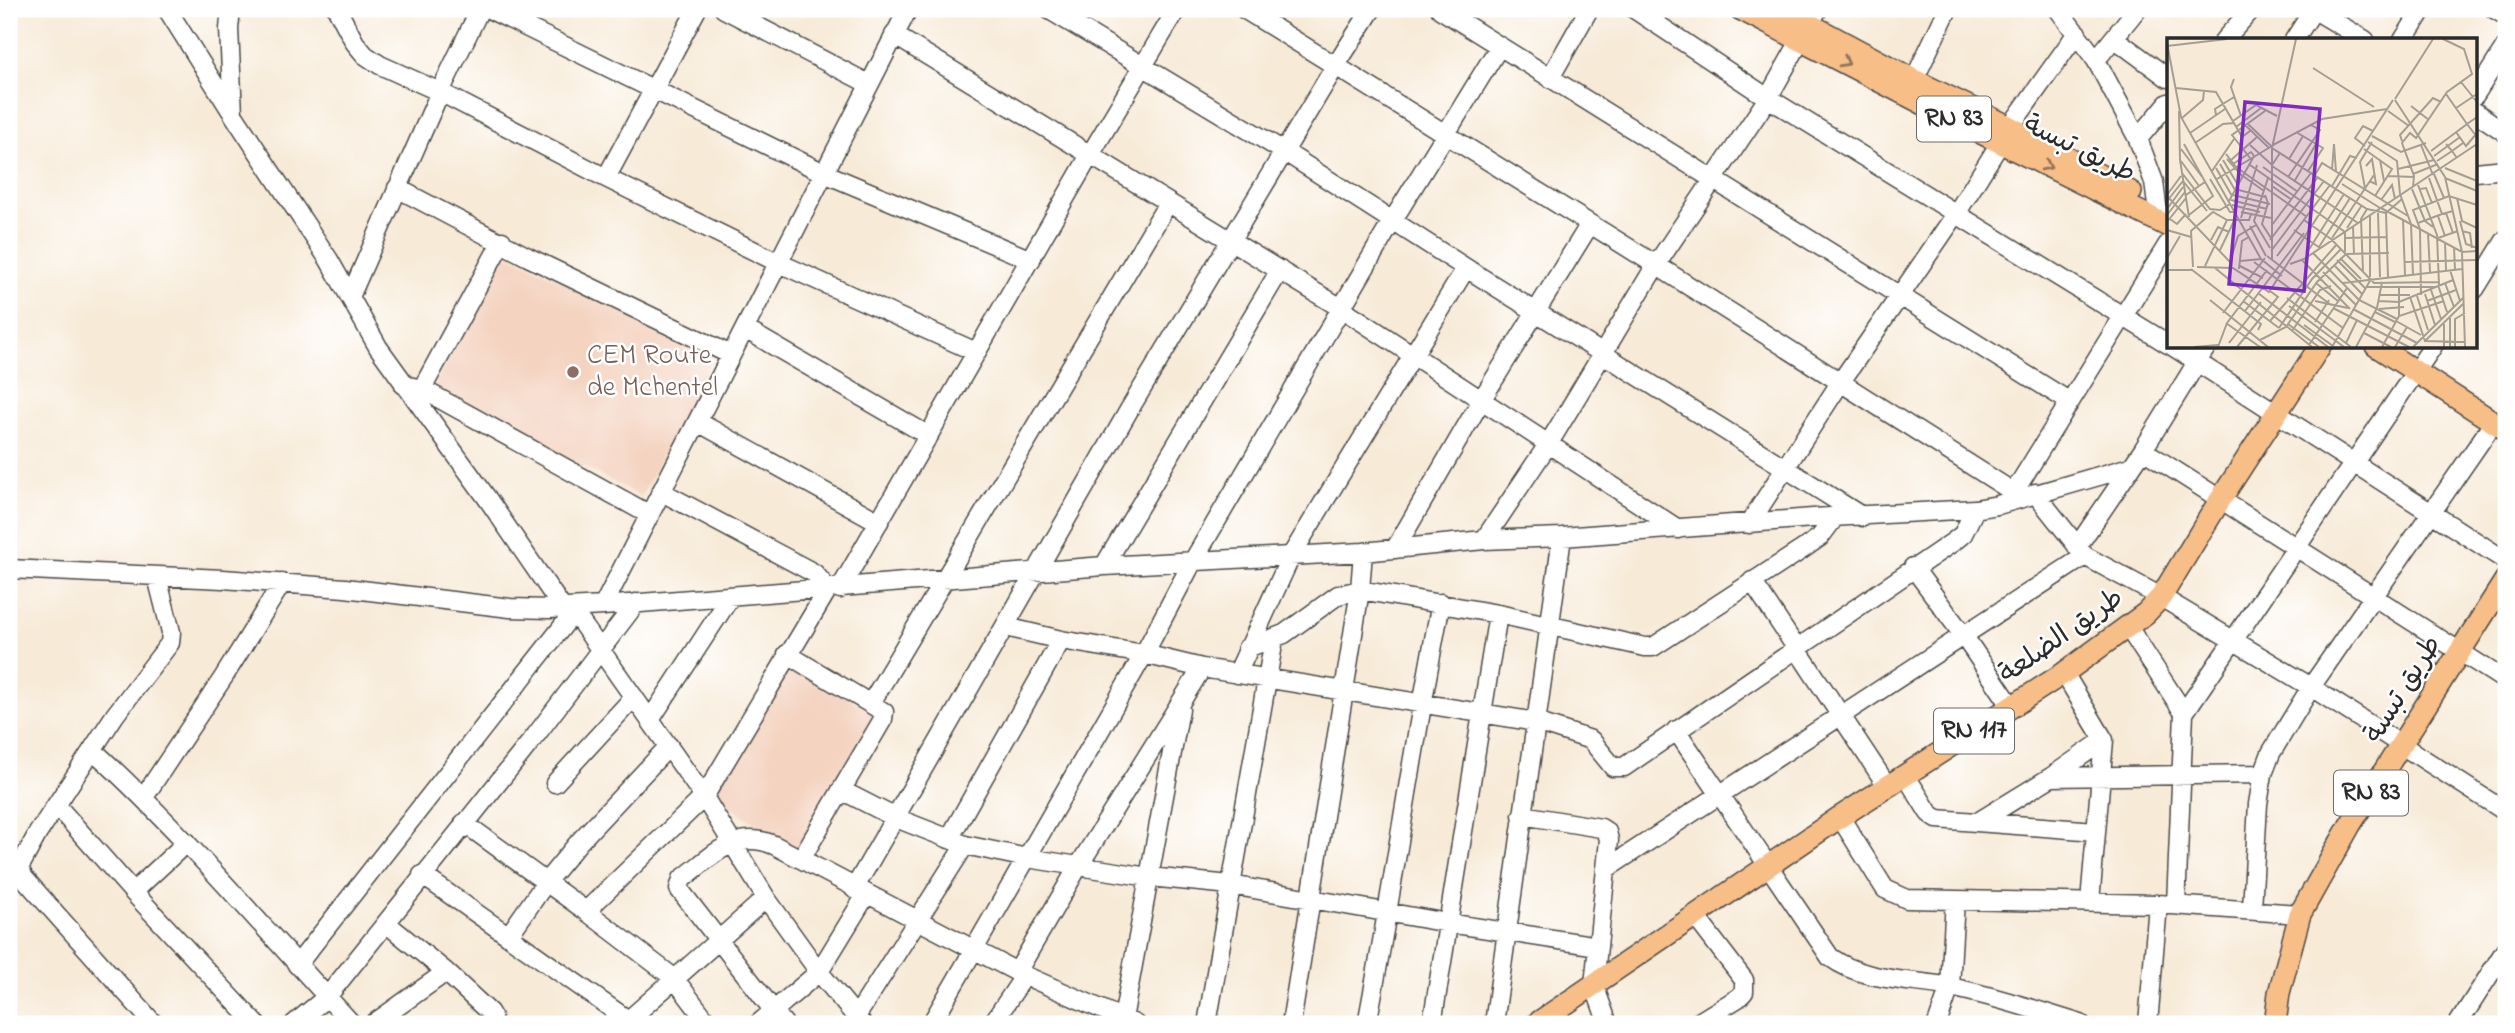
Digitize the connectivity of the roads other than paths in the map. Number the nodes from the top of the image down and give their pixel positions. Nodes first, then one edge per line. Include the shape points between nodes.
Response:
1 (167, 9) edge
2 (231, 9) edge
3 (337, 9) edge
4 (481, 9) edge
5 (489, 9) edge
6 (697, 9) edge
7 (724, 9) edge
8 (908, 9) edge
9 (1048, 9) edge
10 (1177, 9) edge
11 (1244, 9) edge
12 (1372, 9) edge
13 (1440, 9) edge
14 (1588, 9) edge
15 (1634, 9) edge
16 (1740, 9) edge
17 (1781, 9) edge
18 (1948, 9) edge
19 (2058, 9) edge
20 (2137, 9) edge
21 (2252, 9) edge
22 (2313, 9) edge
23 (2423, 9) edge
24 (2494, 9) edge
25 (2506, 16) edge
26 (1810, 24) edge
27 (2077, 33) junction
28 (894, 35) junction
29 (2114, 38) junction
30 (2226, 38) edge
31 (2295, 38) edge
32 (2362, 38) edge
33 (2404, 38) edge
34 (2506, 46) edge
35 (1499, 47) junction
36 (2096, 60) junction
37 (1336, 65) junction
38 (1144, 66) junction
39 (2167, 77) edge
40 (1550, 78) junction
41 (1914, 79) junction
42 (869, 84) junction
43 (653, 90) junction
44 (440, 92) junction
45 (2476, 94) edge
46 (1768, 98) junction
47 (2167, 104) edge
48 (2476, 113) edge
49 (233, 114) junction
50 (2506, 133) edge
51 (1446, 134) junction
52 (2006, 135) junction
53 (2138, 139) junction
54 (1285, 152) junction
55 (1090, 155) junction
56 (2506, 169) edge
57 (2476, 172) edge
58 (824, 173) junction
59 (606, 178) junction
60 (1713, 180) junction
61 (397, 188) junction
62 (1168, 203) junction
63 (1956, 214) junction
64 (2163, 217) edge
65 (1393, 220) junction
66 (1590, 224) junction
67 (502, 241) junction
68 (1232, 241) junction
69 (2167, 246) edge
70 (2503, 250) edge
71 (1031, 260) junction
72 (779, 263) junction
73 (1656, 265) junction
74 (1466, 268) junction
75 (1280, 270) junction
76 (2476, 283) edge
77 (350, 297) junction
78 (1899, 298) junction
79 (1341, 307) junction
80 (1536, 312) junction
81 (2124, 316) junction
82 (745, 329) junction
83 (2167, 343) edge
84 (2175, 348) edge
85 (2206, 348) edge
86 (2319, 348) edge
87 (2379, 348) edge
88 (2431, 348) edge
89 (976, 352) junction
90 (1603, 352) junction
91 (1413, 354) junction
92 (732, 355) junction
93 (2197, 362) junction
94 (2414, 371) junction
95 (1840, 383) junction
96 (413, 387) junction
97 (1482, 399) junction
98 (2070, 402) junction
99 (2276, 414) junction
100 (698, 422) junction
101 (2500, 426) edge
102 (929, 436) junction
103 (1549, 443) junction
104 (2143, 450) junction
105 (2352, 463) junction
106 (1785, 467) junction
107 (2130, 467) junction
108 (662, 492) junction
109 (2023, 494) junction
110 (2220, 500) junction
111 (1975, 509) junction
112 (2430, 513) junction
113 (650, 515) junction
114 (1836, 517) junction
115 (1863, 517) junction
116 (879, 522) junction
117 (1749, 524) junction
118 (1678, 529) junction
119 (1562, 537) junction
120 (1484, 540) junction
121 (2295, 548) junction
122 (1395, 549) junction
123 (2081, 551) junction
124 (1363, 552) junction
125 (1291, 556) junction
126 (1193, 561) junction
127 (2506, 561) edge
128 (1104, 566) junction
129 (1913, 567) junction
130 (9, 569) edge
131 (1035, 572) junction
132 (157, 577) junction
133 (2506, 579) edge
134 (943, 581) junction
135 (1752, 581) junction
136 (282, 583) junction
137 (834, 589) junction
138 (1360, 590) junction
139 (731, 596) junction
140 (2161, 597) junction
141 (2373, 598) junction
142 (636, 603) junction
143 (1441, 603) junction
144 (603, 606) junction
145 (570, 609) junction
146 (1497, 614) junction
147 (1551, 625) junction
148 (1006, 626) junction
149 (2128, 627) junction
150 (1964, 635) junction
151 (1274, 639) junction
152 (1060, 640) junction
153 (2234, 641) junction
154 (1247, 648) junction
155 (1797, 648) junction
156 (602, 649) junction
157 (2460, 653) junction
158 (787, 654) junction
159 (1144, 654) junction
160 (1202, 668) junction
161 (2064, 673) junction
162 (1237, 674) junction
163 (1269, 678) junction
164 (2506, 681) edge
165 (2311, 687) junction
166 (1342, 690) junction
167 (634, 697) junction
168 (1182, 698) junction
169 (871, 703) junction
170 (1421, 704) junction
171 (2012, 707) junction
172 (2184, 713) junction
173 (1482, 714) junction
174 (1841, 716) junction
175 (650, 720) junction
176 (1536, 722) junction
177 (1676, 730) junction
178 (2104, 740) junction
179 (2403, 744) junction
180 (669, 746) junction
181 (94, 751) junction
182 (2263, 774) junction
183 (2101, 775) junction
184 (2182, 775) junction
185 (1906, 776) junction
186 (2051, 777) junction
187 (555, 783) dead end
188 (1888, 787) junction
189 (841, 790) junction
190 (144, 797) junction
191 (704, 797) junction
192 (1720, 797) junction
193 (57, 806) junction
194 (2506, 812) edge
195 (1522, 815) junction
196 (1840, 817) junction
197 (896, 818) junction
198 (464, 822) junction
199 (1978, 822) junction
200 (2096, 831) junction
201 (733, 841) junction
202 (187, 842) junction
203 (957, 842) junction
204 (1027, 858) junction
205 (801, 859) junction
206 (1768, 866) junction
207 (1078, 867) junction
208 (1605, 869) junction
209 (422, 875) junction
210 (1149, 877) junction
211 (546, 882) junction
212 (1231, 886) junction
213 (133, 892) junction
214 (860, 892) junction
215 (766, 898) junction
216 (1310, 899) junction
217 (1955, 900) junction
218 (2090, 902) junction
219 (2158, 904) junction
220 (2176, 905) junction
221 (2252, 909) junction
222 (586, 911) junction
223 (1389, 912) junction
224 (2300, 914) junction
225 (1695, 916) junction
226 (918, 921) junction
227 (386, 923) junction
228 (1448, 923) junction
229 (1506, 931) junction
230 (509, 935) junction
231 (718, 939) junction
232 (1598, 946) junction
233 (2506, 949) edge
234 (975, 950) junction
235 (297, 965) junction
236 (446, 972) junction
237 (819, 972) junction
238 (1021, 973) junction
239 (674, 978) junction
240 (1594, 985) junction
241 (1950, 986) junction
242 (327, 997) junction
243 (773, 1010) junction
244 (859, 1021) edge
245 (1129, 1021) edge
246 (626, 1022) edge
247 (154, 1024) edge
248 (256, 1024) edge
249 (294, 1024) edge
250 (352, 1024) edge
251 (373, 1024) edge
252 (489, 1024) edge
253 (709, 1024) edge
254 (758, 1024) edge
255 (784, 1024) edge
256 (931, 1024) edge
257 (992, 1024) edge
258 (1207, 1024) edge
259 (1291, 1024) edge
260 (1367, 1024) edge
261 (1432, 1024) edge
262 (1494, 1024) edge
263 (1535, 1024) edge
264 (1608, 1024) edge
265 (1696, 1024) edge
266 (1937, 1024) edge
267 (2081, 1024) edge
268 (2148, 1024) edge
269 (2275, 1024) edge
270 (2458, 1024) edge

1 - 49 street
2 - 49 street
3 - 44 street via 365,55
4 - 44 street
5 - 43 street
6 - 43 street
7 - 42 street
8 - 28 street
9 - 38 street
10 - 38 street
11 - 37 street
12 - 37 street
13 - 35 street
14 - 40 street
15 - 46 street
16 - 26 main road, طريق تبسة / RN 83
17 - 26 main road, طريق تبسة / RN 83
18 - 41 street
19 - 27 street
20 - 29 street
21 - 30 street
22 - 31 street
22 - 32 street
23 - 33 street
24 - 25 street
26 - 41 main road, طريق تبسة / RN 83
26 - 46 street
26 -> 52 main road, طريق تبسة / RN 83
27 - 36 street
27 - 52 street
28 - 42 street
28 - 55 street
29 - 36 street
29 - 39 street
34 - 45 street
35 - 40 street
35 - 51 street
36 - 53 street
37 - 51 street
37 - 54 street
38 - 54 street
38 - 55 street
40 - 60 street
41 - 52 main road, طريق تبسة / RN 83
42 - 58 street
43 - 58 street
43 - 59 street
44 - 59 street
44 - 61 street
46 - 60 street
46 - 63 street
47 - 53 street
48 - 50 street
49 - 77 street
51 - 65 street
51 - 66 street
52 - 63 street
52 - 64 main road, طريق تبسة / RN 83
53 - 64 street
54 - 65 street
54 - 68 street
55 - 62 street
55 - 71 street
56 - 57 street
58 - 71 street
58 - 72 street
59 - 72 street
60 - 73 street
60 - 78 street
61 - 67 street
61 - 77 street
62 - 68 street
62 - 134 street
63 - 78 street
63 - 81 street
65 - 74 street
65 - 79 street
66 - 73 street
66 - 80 street
67 - 92 street
67 - 96 street
68 - 75 street
68 - 131 street
69 - 81 street
70 - 76 street
71 - 89 street
72 - 82 street
72 - 89 street
73 - 90 street
73 - 95 street
74 - 80 street
74 - 91 street
75 - 79 street
75 - 128 street
77 - 96 street via 378,347
78 - 95 street
78 - 98 street
79 - 91 street
79 - 126 street
80 - 90 street
80 - 97 street
81 - 83 street
81 - 98 street
82 - 92 street
82 - 102 street
84 - 93 street
85 - 93 street
86 - 99 main road, طريق الضلعة / RN 117
87 - 94 main road
88 - 94 street
89 - 102 street
90 - 103 street
90 - 106 street
91 - 97 street
91 - 125 street
92 - 100 street
93 - 99 street
93 - 104 street
94 - 101 main road
94 - 105 street
95 - 106 street
95 - 109 street
96 - 113 street
96 - 145 street via 487,498
97 - 103 street
97 - 122 street
98 - 109 street
99 - 105 street
99 - 110 main road, طريق الضلعة / RN 117
100 - 108 street
100 - 116 street
101 - 112 street
102 - 116 street
103 - 118 street
103 - 120 street
104 - 107 street
104 - 110 street
105 - 112 street
105 - 121 street
106 - 115 street
106 - 117 street
107 - 109 street
107 - 123 street
108 - 113 street
108 - 137 street via 814,573
109 - 111 street
109 - 123 street
110 - 121 street
110 - 140 main road, طريق الضلعة / RN 117
111 - 115 street
111 - 129 street via 1963,534
112 - 127 street
112 - 141 street
113 - 144 street
114 - 115 street
114 - 117 street
114 - 135 street via 1820,537
116 - 137 street
117 - 118 street
118 - 119 street
119 - 120 street
119 - 147 street
120 - 122 street
121 - 141 street
121 - 153 street
122 - 124 street
123 - 140 street
123 - 150 street
124 - 125 street
124 - 138 street
125 - 126 street
125 - 154 street
126 - 128 street
126 - 159 street
128 - 131 street
129 - 150 street
129 - 155 street
130 - 132 street
131 - 134 street
131 - 148 street
132 - 136 street
132 - 181 street via 171,638
133 - 157 main road, طريق تبسة / RN 83
134 - 137 street
134 - 169 street
135 - 147 street via 1653,647
135 - 155 street
136 - 145 street via 475,605
136 - 190 street
137 - 139 street
137 - 158 street
138 - 143 street
138 - 151 street via 1338,595
138 - 166 street
139 - 142 street
139 - 175 street
140 - 149 main road, طريق الضلعة / RN 117
140 - 153 street
141 - 157 street
141 - 165 street
142 - 144 street
142 - 156 street
143 - 146 street
143 - 170 street
144 - 145 street
145 - 156 street
145 - 235 street
146 - 147 street
146 - 173 street
147 - 176 street
148 - 152 street
148 - 197 street
149 - 161 main road, طريق الضلعة / RN 117
149 - 172 street
150 - 171 street
150 - 174 street
151 - 154 street
151 - 163 street
152 - 159 street
152 - 203 street
153 - 165 street
153 - 172 street
154 - 162 street
155 - 174 street
155 - 177 street
156 - 167 street
156 - 198 street
157 - 164 street
157 - 179 main road, طريق تبسة / RN 83
158 - 169 street
158 - 191 street
159 - 160 street
159 - 204 street
160 - 162 street
160 - 168 street
161 - 171 main road, طريق الضلعة / RN 117
161 - 178 street
162 - 163 street
163 - 166 street
163 - 212 street
165 - 179 street
165 - 182 street
166 - 170 street
166 - 216 street
167 - 175 street
167 - 187 street
168 - 207 street
168 - 210 street
169 - 189 street via 884,715
170 - 173 street
170 - 223 street
171 - 185 main road, طريق الضلعة / RN 117
172 - 184 street
173 - 176 street
173 - 228 street
174 - 188 street
174 - 192 street
175 - 180 street
176 - 177 street via 1591,740 1618,768
176 - 195 street
177 - 192 street
178 - 183 street
178 - 186 street
179 - 194 street
179 - 224 main road, طريق تبسة / RN 83
180 - 191 street
180 - 211 street
181 - 190 street
181 - 193 street
182 - 184 street
182 - 221 street
183 - 184 street
183 - 186 street
183 - 200 street
184 - 220 street
185 - 188 main road, طريق الضلعة / RN 117
185 - 199 street via 1932,818
186 - 199 street
188 - 196 main road, طريق الضلعة / RN 117
189 - 197 street
189 - 205 street
190 - 202 street
191 - 201 street
191 - 222 street
192 - 206 street
192 - 208 street
193 - 213 street
193 - 247 street via 20,871
195 - 208 street via 1601,828 1609,839
195 - 229 street
196 - 206 main road, طريق الضلعة / RN 117
196 - 217 street via 1885,889 1907,900
197 - 203 street
197 - 214 street
198 - 209 street
198 - 211 street
199 - 200 street
200 - 218 street
201 - 205 street via 762,840
201 - 215 street
201 - 231 street via 680,884 683,896
202 - 213 street
202 - 235 street
203 - 204 street
203 - 226 street
204 - 207 street
204 - 234 street
205 - 214 street
206 - 225 main road, طريق الضلعة / RN 117
206 - 241 street via 1830,957 1840,964 1897,980
207 - 210 street
207 - 238 street
208 - 232 street
209 - 227 street
209 - 230 street
210 - 212 street
210 - 245 street
211 - 222 street
211 - 230 street
212 - 216 street
212 - 258 street
213 - 248 street
214 - 226 street
214 - 237 street
215 - 231 street
215 - 237 street
216 - 223 street
216 - 259 street
217 - 218 street
217 - 241 street
218 - 219 street
219 - 220 street
219 - 268 street
220 - 221 street
221 - 224 street
222 - 239 street
223 - 228 street
223 - 260 street
224 - 269 main road, طريق تبسة / RN 83
225 - 240 main road, طريق الضلعة / RN 117
225 - 265 street via 1744,980 1744,992 1738,998
226 - 234 street
226 - 244 street
227 - 236 street
227 - 242 street
228 - 229 street
228 - 261 street
229 - 232 street
229 - 262 street
230 - 246 street
231 - 239 street
231 - 243 street
232 - 240 street
233 - 270 street
234 - 238 street
234 - 256 street
235 - 242 street
236 - 251 street
236 - 252 street via 489,1012
237 - 243 street
237 - 244 street
238 - 245 street
238 - 257 street
239 - 246 street
239 - 253 street
240 - 263 main road, طريق الضلعة / RN 117
240 - 264 street
241 - 266 street
241 - 267 street
242 - 249 street
242 - 250 street
243 - 254 street
243 - 255 street

